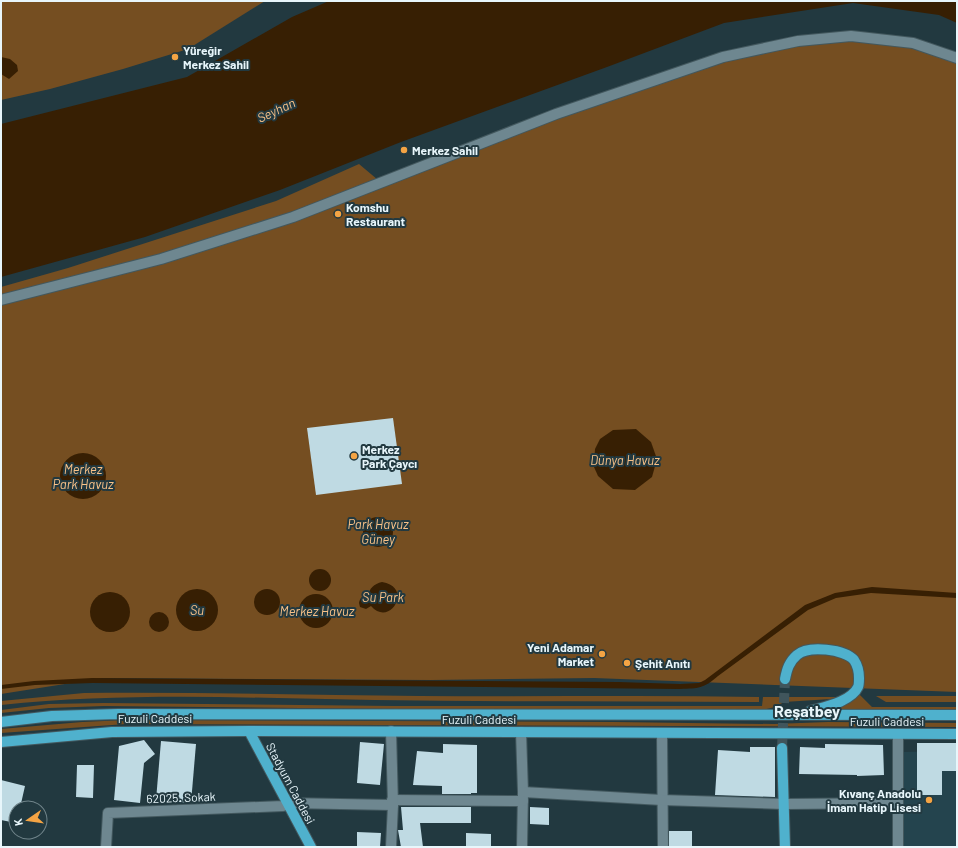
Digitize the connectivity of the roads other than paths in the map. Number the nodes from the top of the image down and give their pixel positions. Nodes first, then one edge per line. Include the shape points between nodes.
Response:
1 (957, 58) edge
2 (1, 300) edge
3 (785, 679) tunnel mouth
4 (795, 714) junction
5 (957, 715) edge
6 (1, 722) edge
7 (249, 731) junction
8 (392, 731) junction
9 (521, 732) junction
10 (662, 734) junction
11 (795, 734) junction
12 (898, 734) junction
13 (957, 734) edge
14 (1, 742) edge
15 (782, 748) tunnel mouth
16 (523, 797) junction
17 (662, 800) junction
18 (784, 800) junction
19 (288, 803) junction
20 (392, 803) junction
21 (898, 803) junction
22 (106, 847) edge
23 (311, 847) edge
24 (391, 847) edge
25 (522, 847) edge
26 (663, 847) edge
27 (785, 847) edge
28 (898, 847) edge

1 - 2 street via 913,43 851,36 798,41 723,57 556,114 293,218 161,259
3 - 4 main road via 787,667 798,654 819,649 835,650 844,654 854,660 859,670 859,686 843,700
4 - 5 main road, Fuzuli Caddesi
4 - 6 main road, Fuzuli Caddesi via 118,714 52,716
7 - 8 main road, Fuzuli Caddesi
7 - 14 main road, Fuzuli Caddesi via 112,732
7 - 19 main road, Stadyum Caddesi
8 - 9 main road, Fuzuli Caddesi
8 - 20 street
9 - 10 main road, Fuzuli Caddesi
9 - 16 street
10 - 11 main road, Fuzuli Caddesi
10 - 17 street
11 - 12 main road, Fuzuli Caddesi
11 - 18 main road via 787,748 788,783
12 - 13 main road, Fuzuli Caddesi
12 - 21 street
15 - 18 main road
16 - 17 street
16 - 20 street
16 - 25 street
17 - 18 street
17 - 26 street
18 - 21 street
18 - 27 main road
19 - 20 street
19 - 22 street, 62025. Sokak via 283,806 108,813
19 - 23 main road, Stadyum Caddesi
20 - 24 street
21 - 28 street

